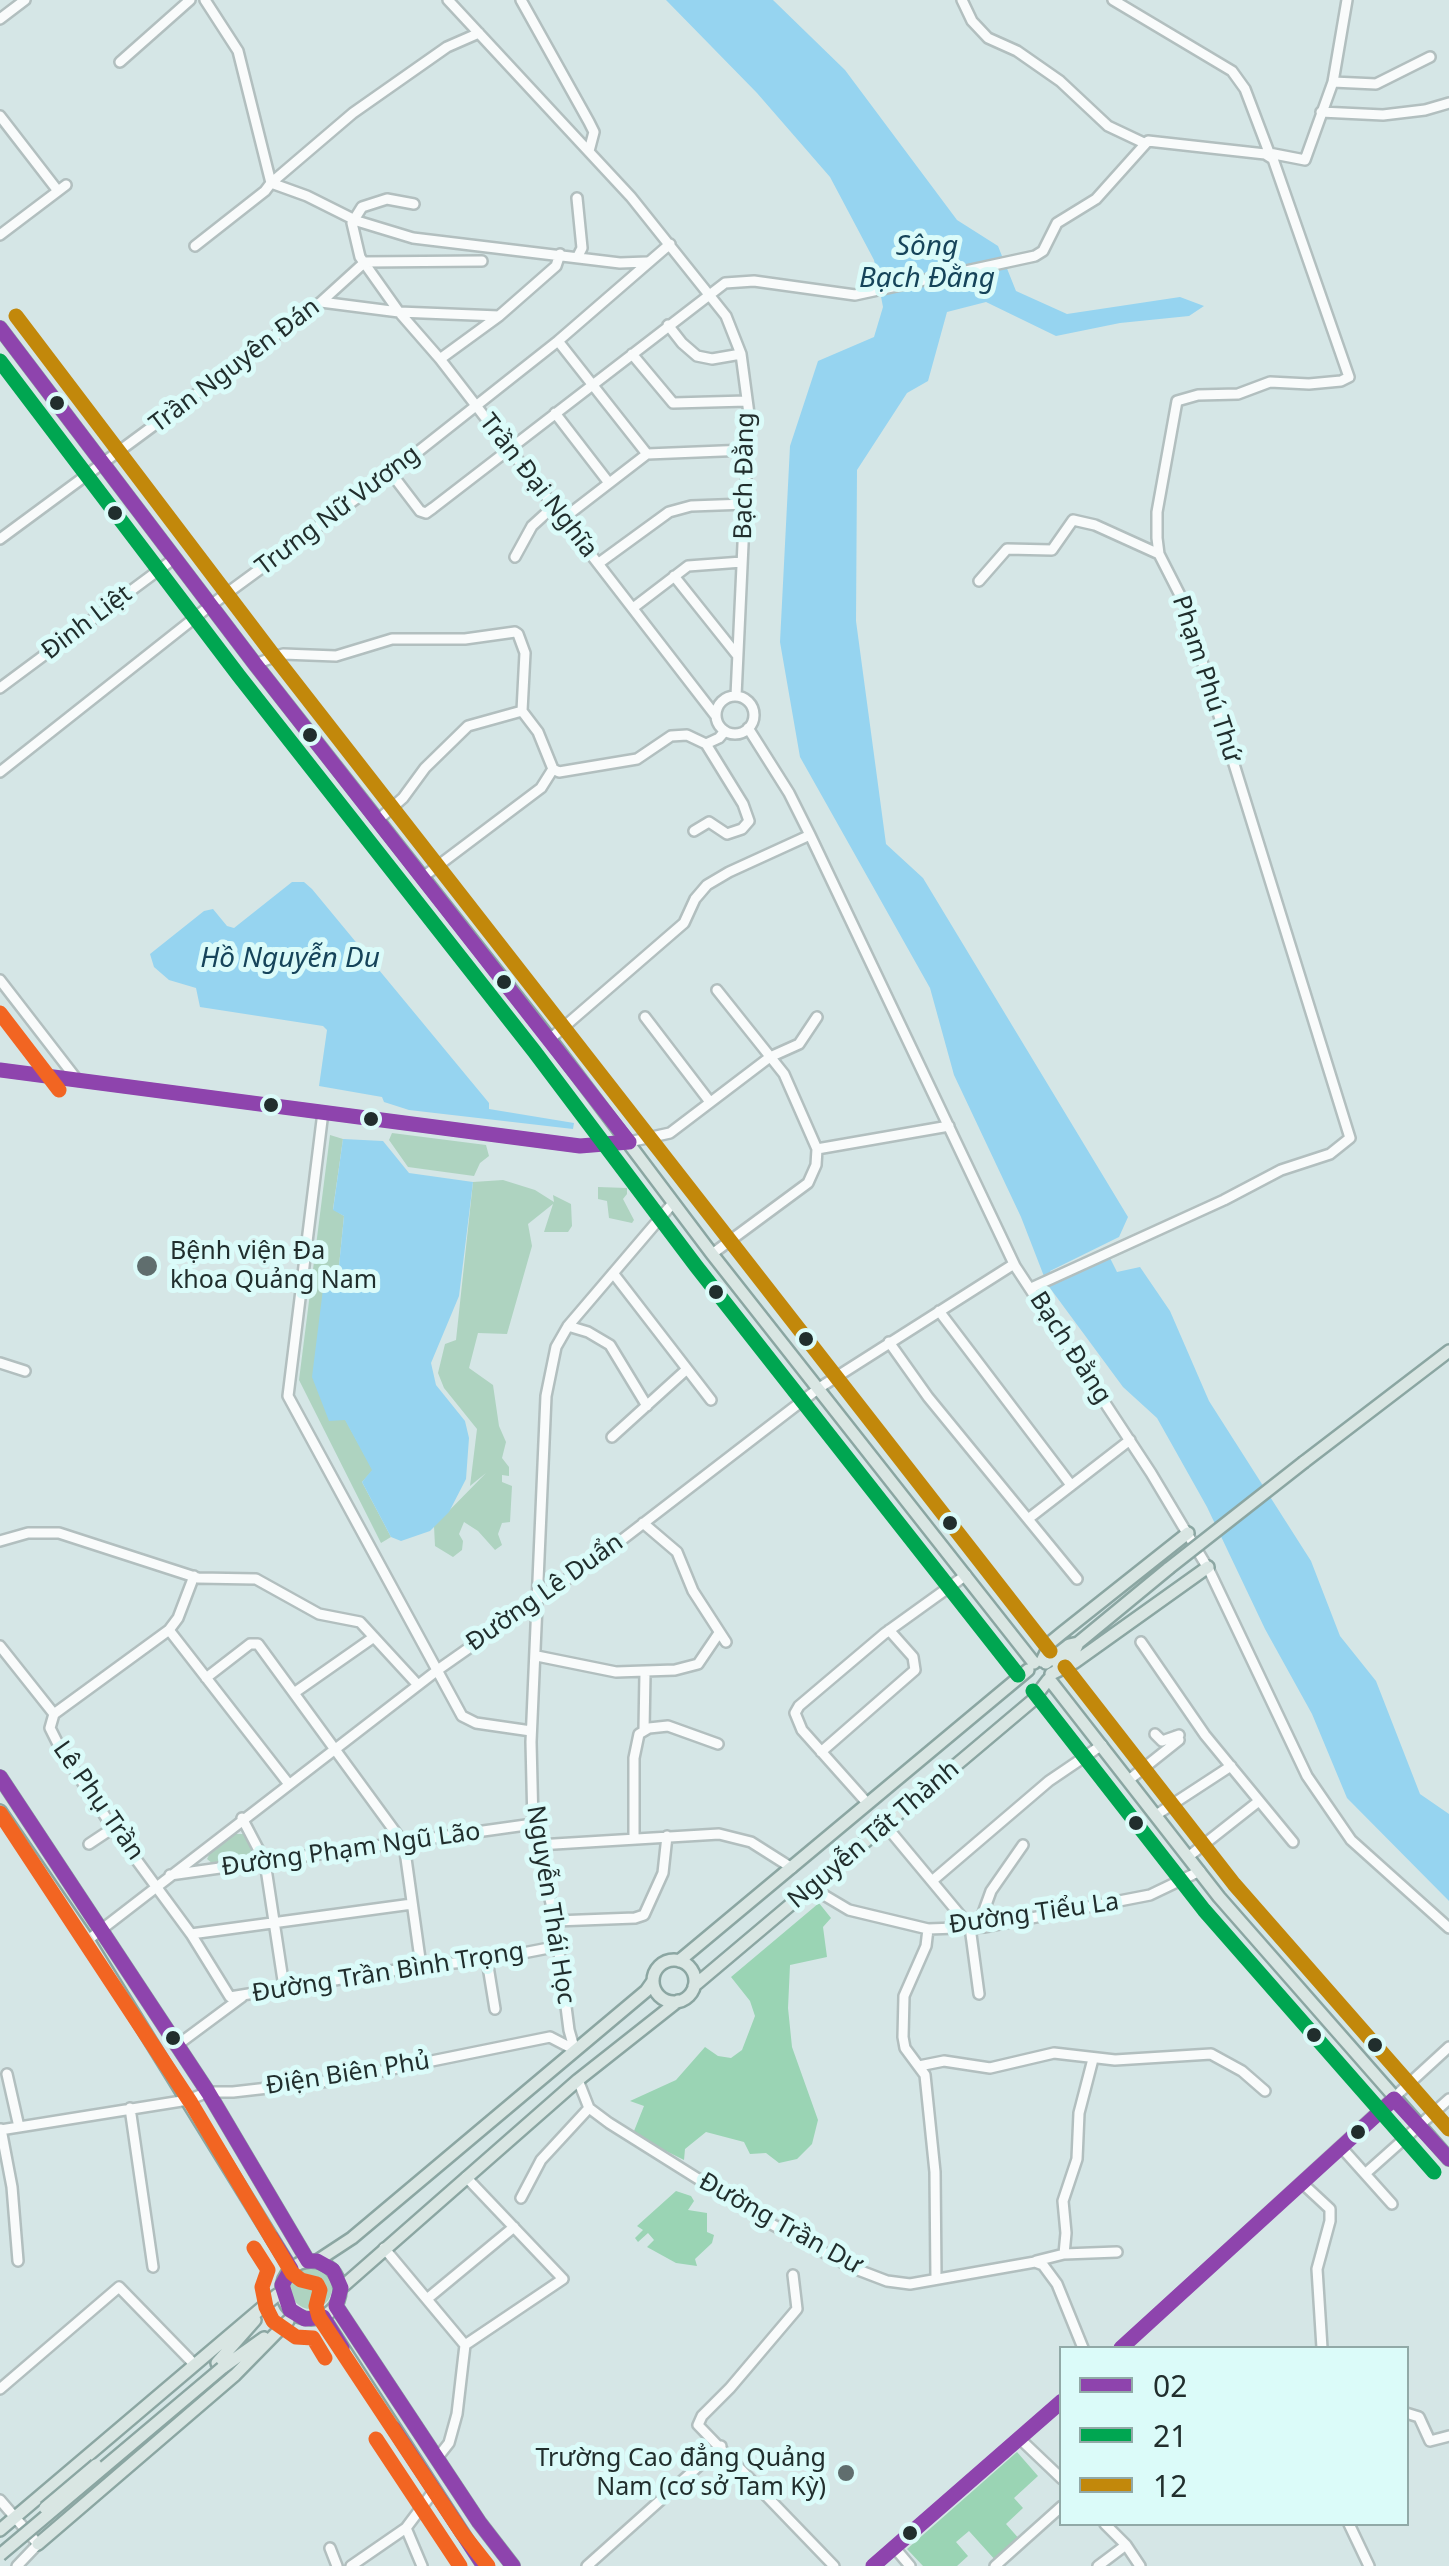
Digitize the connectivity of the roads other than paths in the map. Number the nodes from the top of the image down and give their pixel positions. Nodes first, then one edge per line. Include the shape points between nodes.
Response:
1 (26, 0) edge
2 (190, 0) edge
3 (206, 0) edge
4 (448, 0) edge
5 (521, 0) edge
6 (962, 0) edge
7 (1113, 0) edge
8 (1347, 0) edge
9 (0, 19) edge
10 (479, 33) junction
11 (1430, 56) dead end
12 (120, 62) dead end
13 (1333, 82) junction
14 (1449, 103) edge
15 (1321, 112) junction
16 (0, 116) edge
17 (1144, 142) junction
18 (589, 151) junction
19 (1269, 154) junction
20 (271, 183) junction
21 (577, 198) dead end
22 (414, 204) dead end
23 (354, 220) junction
24 (0, 235) edge
25 (670, 244) junction
26 (195, 246) dead end
27 (560, 254) junction
28 (578, 256) junction
29 (363, 260) junction
30 (482, 260) dead end
31 (650, 262) junction
32 (710, 294) junction
33 (321, 302) junction
34 (399, 312) junction
35 (499, 316) junction
36 (668, 325) junction
37 (0, 328) edge
38 (558, 342) junction
39 (632, 354) junction
40 (742, 354) junction
41 (440, 359) junction
42 (592, 382) junction
43 (746, 402) junction
44 (475, 405) junction
45 (555, 413) junction
46 (748, 450) junction
47 (509, 451) junction
48 (647, 454) junction
49 (102, 464) junction
50 (390, 473) junction
51 (609, 483) junction
52 (746, 504) junction
53 (554, 506) junction
54 (564, 518) junction
55 (0, 538) edge
56 (1159, 554) junction
57 (515, 557) dead end
58 (174, 558) junction
59 (742, 562) junction
60 (599, 563) junction
61 (674, 576) junction
62 (979, 581) dead end
63 (210, 605) junction
64 (632, 608) junction
65 (738, 655) junction
66 (255, 664) junction
67 (0, 688) edge
68 (736, 696) junction
69 (522, 711) junction
70 (716, 715) junction
71 (748, 728) junction
72 (725, 731) junction
73 (706, 744) junction
74 (553, 770) junction
75 (0, 772) edge
76 (378, 820) junction
77 (694, 831) dead end
78 (810, 835) junction
79 (423, 877) junction
80 (0, 980) edge
81 (717, 990) dead end
82 (645, 1017) dead end
83 (816, 1018) dead end
84 (550, 1038) junction
85 (770, 1057) junction
86 (0, 1070) edge
87 (75, 1078) junction
88 (710, 1102) junction
89 (323, 1112) junction
90 (950, 1126) junction
91 (628, 1142) junction
92 (817, 1149) junction
93 (673, 1202) junction
94 (712, 1254) junction
95 (1014, 1264) junction
96 (613, 1273) junction
97 (1031, 1288) junction
98 (938, 1311) junction
99 (568, 1326) junction
100 (889, 1342) junction
101 (1449, 1351) edge
102 (0, 1363) edge
103 (25, 1370) dead end
104 (686, 1370) junction
105 (819, 1388) junction
106 (710, 1400) dead end
107 (648, 1406) junction
108 (612, 1437) dead end
109 (1130, 1440) junction
110 (1071, 1485) junction
111 (1028, 1519) junction
112 (643, 1523) junction
113 (1188, 1533) junction
114 (0, 1541) edge
115 (1208, 1567) junction
116 (966, 1575) junction
117 (194, 1576) junction
118 (1077, 1579) dead end
119 (538, 1598) junction
120 (169, 1630) junction
121 (889, 1630) junction
122 (720, 1632) junction
123 (374, 1637) junction
124 (726, 1642) dead end
125 (1141, 1642) dead end
126 (0, 1646) edge
127 (536, 1656) junction
128 (439, 1669) junction
129 (1044, 1670) junction
130 (645, 1673) junction
131 (206, 1678) junction
132 (418, 1685) junction
133 (294, 1693) junction
134 (54, 1714) junction
135 (644, 1730) junction
136 (532, 1731) junction
137 (1155, 1734) dead end
138 (718, 1744) dead end
139 (1102, 1745) junction
140 (336, 1748) junction
141 (821, 1752) junction
142 (1231, 1766) junction
143 (0, 1777) edge
144 (1130, 1779) junction
145 (288, 1783) junction
146 (1259, 1800) junction
147 (868, 1804) junction
148 (0, 1811) edge
149 (1156, 1815) junction
150 (242, 1818) junction
151 (533, 1824) junction
152 (886, 1826) junction
153 (113, 1828) junction
154 (667, 1836) junction
155 (634, 1838) junction
156 (1293, 1842) dead end
157 (89, 1844) dead end
158 (404, 1844) junction
159 (538, 1845) junction
160 (1023, 1845) dead end
161 (1188, 1857) junction
162 (265, 1862) junction
163 (792, 1868) junction
164 (1200, 1871) junction
165 (169, 1875) junction
166 (932, 1881) junction
167 (157, 1884) junction
168 (812, 1888) junction
169 (412, 1904) junction
170 (555, 1921) junction
171 (274, 1922) junction
172 (974, 1927) junction
173 (1449, 1928) edge
174 (101, 1929) junction
175 (928, 1929) junction
176 (191, 1934) junction
177 (88, 1940) junction
178 (559, 1946) junction
179 (487, 1960) junction
180 (679, 1961) junction
181 (420, 1966) junction
182 (653, 1981) junction
183 (284, 1986) junction
184 (694, 1986) junction
185 (979, 1994) dead end
186 (245, 1995) junction
187 (678, 2001) junction
188 (495, 2010) dead end
189 (176, 2046) junction
190 (1449, 2047) edge
191 (575, 2051) junction
192 (1093, 2059) junction
193 (919, 2066) junction
194 (8, 2074) dead end
195 (578, 2080) junction
196 (1265, 2091) dead end
197 (208, 2092) junction
198 (1394, 2099) junction
199 (188, 2100) junction
200 (1449, 2100) edge
201 (130, 2108) junction
202 (589, 2108) junction
203 (1418, 2126) junction
204 (19, 2127) junction
205 (0, 2130) edge
206 (1342, 2147) junction
207 (1449, 2160) edge
208 (1366, 2173) junction
209 (466, 2177) junction
210 (1302, 2183) junction
211 (12, 2188) junction
212 (0, 2190) edge
213 (521, 2198) dead end
214 (1392, 2204) dead end
215 (514, 2227) junction
216 (384, 2248) junction
217 (1117, 2252) dead end
218 (1064, 2254) junction
219 (18, 2261) dead end
220 (312, 2261) junction
221 (1035, 2262) junction
222 (152, 2266) dead end
223 (291, 2269) junction
224 (794, 2275) dead end
225 (936, 2279) junction
226 (341, 2288) junction
227 (280, 2290) junction
228 (427, 2299) junction
229 (336, 2306) junction
230 (323, 2317) junction
231 (292, 2318) junction
232 (465, 2344) junction
233 (1081, 2346) edge
234 (1123, 2346) edge
235 (1322, 2346) edge
236 (194, 2364) junction
237 (220, 2365) junction
238 (0, 2370) edge
239 (10, 2381) junction
240 (0, 2390) edge
241 (1059, 2404) edge
242 (1409, 2415) edge
243 (1449, 2436) edge
244 (1019, 2438) junction
245 (721, 2446) junction
246 (438, 2457) junction
247 (1059, 2476) edge
248 (433, 2492) junction
249 (0, 2500) edge
250 (1059, 2509) edge
251 (15, 2518) junction
252 (1107, 2526) edge
253 (1350, 2526) edge
254 (406, 2528) junction
255 (0, 2530) edge
256 (38, 2544) junction
257 (1126, 2544) junction
258 (0, 2546) edge
259 (894, 2547) junction
260 (330, 2548) dead end
261 (0, 2555) edge
262 (17, 2566) edge
263 (337, 2566) edge
264 (351, 2566) edge
265 (422, 2566) edge
266 (484, 2566) edge
267 (514, 2566) edge
268 (587, 2566) edge
269 (834, 2566) edge
270 (874, 2566) edge
271 (910, 2566) edge
272 (995, 2566) edge
273 (1098, 2566) edge
274 (1140, 2566) edge
275 (1369, 2566) edge

1 - 9 street
2 - 12 street
3 - 20 street via 238,51
4 - 10 street, Bạch Đằng
5 - 18 street via 594,132
6 - 17 street via 988,38 1060,81 1108,126
7 - 19 street via 1232,71
8 - 13 street
10 - 18 street, Bạch Đằng
10 - 20 street via 447,47 353,113
11 - 13 street via 1376,84
13 - 15 street
14 - 15 street via 1396,114
15 - 19 street via 1305,160
16 - 24 street via 62,188
17 - 19 street
17 - 32 street via 1096,199 1058,223 1040,254 855,295 732,280
18 - 25 street, Bạch Đằng
19 - 56 street, Phạm Phú Thứ via 1349,376 1270,382 1238,394 1177,401 1157,512
20 - 23 street
20 - 26 street
21 - 28 street
22 - 23 street via 380,200 362,207
23 - 27 street via 413,238
23 - 29 street
25 - 31 street, Trưng Nữ Vương
25 - 32 street, Bạch Đằng
27 - 28 street
27 - 35 street via 556,266
28 - 31 street
29 - 30 street
29 - 33 street, Trần Nguyên Đán
29 - 34 street, Trần Đại Nghĩa
31 - 38 street, Trưng Nữ Vương
32 - 36 street
32 - 40 street, Bạch Đằng
33 - 34 street
33 - 49 street, Trần Nguyên Đán
34 - 35 street
34 - 41 street, Trần Đại Nghĩa
35 - 41 street
36 - 39 street
36 - 40 street via 698,356
37 - 49 main road
38 - 42 street
38 - 44 street, Trưng Nữ Vương
39 - 42 street
39 - 43 street via 674,404
40 - 43 street, Bạch Đằng
41 - 44 street, Trần Đại Nghĩa
42 - 45 street
42 - 48 street
43 - 46 street, Bạch Đằng
44 - 47 street, Trần Đại Nghĩa
44 - 50 street, Trưng Nữ Vương
45 - 47 street
45 - 51 street
46 - 48 street
46 - 52 street, Bạch Đằng
47 - 50 street via 426,513
47 - 53 street, Trần Đại Nghĩa
48 - 51 street
49 - 55 street, Trần Nguyên Đán
49 - 58 main road
50 - 63 street, Trưng Nữ Vương
51 - 54 street
52 - 59 street, Bạch Đằng
52 - 60 street via 669,512
53 - 54 street, Trần Đại Nghĩa
53 - 57 street via 532,526
54 - 60 street, Trần Đại Nghĩa
56 - 62 street via 1073,520 1052,550 1008,549
56 - 97 street, Phạm Phú Thứ via 1184,603 1350,1138 1330,1154 1281,1170
58 - 63 main road
58 - 67 street, Đinh Liệt
59 - 61 street via 688,566
59 - 65 street, Bạch Đằng
60 - 64 street, Trần Đại Nghĩa
61 - 64 street
61 - 65 street
63 - 66 main road
63 - 75 street, Trưng Nữ Vương
64 - 70 street, Trần Đại Nghĩa
65 - 68 street, Bạch Đằng
66 - 69 street via 283,654 336,656 392,639 515,632 525,654
66 - 76 main road
68 - 70 street via 724,699
68 - 71 street via 754,711
69 - 74 street
69 - 76 street via 468,726
70 - 72 street
71 - 72 street
71 - 78 street, Bạch Đằng
72 - 73 street
73 - 74 street via 679,734 636,760
73 - 77 street via 749,822 727,834 709,822
74 - 79 street via 540,788
76 - 79 main road
78 - 84 street via 707,886 684,923
78 - 90 street, Bạch Đằng
79 - 84 main road
80 - 87 street
81 - 85 street
82 - 88 street
83 - 85 street via 799,1044
84 - 91 main road
85 - 88 street
85 - 92 street
86 - 87 street
87 - 89 street
88 - 91 street via 670,1132
89 - 91 street via 580,1146
89 - 128 street via 288,1396
90 - 92 street
90 - 95 street, Bạch Đằng
91 - 93 main road
92 - 94 street via 808,1183
93 - 94 main road
93 - 96 street, Nguyễn Thái Học
94 - 105 main road
95 - 97 street, Bạch Đằng
95 - 98 street, Đường Lê Duẩn
96 - 99 street, Nguyễn Thái Học
96 - 104 street
97 - 109 street, Bạch Đằng
98 - 100 street, Đường Lê Duẩn
98 - 110 street
99 - 107 street via 610,1345
99 - 119 street, Nguyễn Thái Học via 556,1347 546,1396
100 - 105 street, Đường Lê Duẩn
100 - 111 street
101 - 129 main road, bridge
102 - 103 street
104 - 106 street
104 - 107 street
105 - 112 street, Đường Lê Duẩn
105 - 116 main road
107 - 108 street
109 - 110 street
109 - 113 street, Bạch Đằng
110 - 111 street
111 - 118 street
112 - 119 street, Đường Lê Duẩn
112 - 122 street via 677,1552
113 - 115 street, Bạch Đằng
113 - 129 main road via 1062,1633 1049,1646
114 - 117 street via 59,1533
115 - 129 main road via 1075,1662
115 - 173 street, Bạch Đằng via 1307,1776 1351,1840
116 - 121 street
116 - 129 main road
117 - 120 street
117 - 123 street via 256,1579 318,1614 360,1622
119 - 127 street, Nguyễn Thái Học
119 - 128 street, Đường Lê Duẩn
120 - 131 street
120 - 134 street
121 - 141 street via 913,1657 914,1670
121 - 141 street via 798,1706 796,1720
122 - 124 street
122 - 130 street via 694,1666
123 - 132 street
123 - 133 street
125 - 142 street
126 - 134 street
127 - 130 street
127 - 136 street, Nguyễn Thái Học
128 - 132 street, Đường Lê Duẩn
128 - 136 street via 462,1716
129 - 139 main road
129 - 147 main road, Nguyễn Tất Thành
129 - 152 main road, Nguyễn Tất Thành via 1032,1701
130 - 135 street
131 - 133 street via 254,1643
131 - 145 street
132 - 140 street, Đường Lê Duẩn
133 - 140 street
134 - 153 street, Lê Phụ Trần via 52,1736
135 - 138 street via 668,1726
135 - 155 street via 634,1758
136 - 151 street, Nguyễn Thái Học
137 - 144 street via 1162,1742 1174,1734 1179,1740
139 - 144 main road
139 - 166 street
140 - 145 street, Đường Lê Duẩn
140 - 158 street
141 - 147 street
142 - 146 street
142 - 149 street
143 - 174 main road
144 - 149 main road
145 - 150 street, Đường Lê Duẩn
146 - 156 street
146 - 161 street
147 - 163 main road, Nguyễn Tất Thành
148 - 177 main road
149 - 161 main road
150 - 162 street
150 - 165 street, Đường Lê Duẩn
151 - 158 street, Đường Phạm Ngũ Lão
151 - 159 street, Nguyễn Thái Học
152 - 166 street
152 - 168 main road, Nguyễn Tất Thành
153 - 157 street
153 - 167 street, Lê Phụ Trần
154 - 155 street
154 - 163 street via 719,1834 751,1842
154 - 170 street via 663,1873 644,1915
155 - 159 street
158 - 162 street, Đường Phạm Ngũ Lão
158 - 169 street
159 - 170 street, Nguyễn Thái Học
160 - 172 street
161 - 164 main road
162 - 165 street, Đường Phạm Ngũ Lão
162 - 171 street
163 - 180 main road, Nguyễn Tất Thành
164 - 172 street, Đường Tiểu La via 1119,1903
164 - 198 main road
165 - 167 street, Đường Lê Duẩn
166 - 172 street
167 - 174 street, Đường Lê Duẩn
167 - 176 street, Lê Phụ Trần
168 - 175 street, Đường Tiểu La via 848,1910
168 - 184 main road, Nguyễn Tất Thành
169 - 171 street
169 - 181 street
170 - 178 street, Nguyễn Thái Học
171 - 176 street
171 - 183 street
172 - 175 street, Đường Tiểu La
172 - 185 street
174 - 177 street, Đường Lê Duẩn
174 - 189 main road
175 - 193 street via 904,1998 905,2048
176 - 186 street, Đường Trần Bình Trọng via 230,1997
177 - 199 main road
178 - 179 street, Đường Trần Bình Trọng
178 - 191 street, Nguyễn Thái Học
179 - 181 street, Đường Trần Bình Trọng
179 - 188 street
180 - 182 main road via 662,1964
180 - 184 main road via 691,1970
181 - 183 street, Đường Trần Bình Trọng
182 - 187 main road via 662,1998
182 - 191 main road
183 - 186 street, Đường Trần Bình Trọng
184 - 187 main road
186 - 189 street
187 - 195 main road
189 - 197 main road
190 - 198 street
191 - 197 street, Điện Biên Phủ via 550,2037 338,2080
191 - 220 main road via 352,2238
192 - 193 street via 1054,2054 990,2068 944,2061
192 - 196 street via 1211,2054
192 - 218 street via 1079,2114 1077,2160 1063,2200
193 - 225 street via 935,2172
194 - 204 street
195 - 202 street
195 - 209 main road
197 - 199 street, Điện Biên Phủ
197 - 220 main road
198 - 203 main road
198 - 206 street
199 - 201 street, Điện Biên Phủ
199 - 223 main road
200 - 203 street
201 - 204 street, Điện Biên Phủ
201 - 222 street
202 - 213 street via 541,2160
202 - 225 street, Đường Trần Dư via 852,2268 910,2284
203 - 207 main road
203 - 208 street
204 - 205 street, Điện Biên Phủ
205 - 211 street
206 - 208 street
206 - 210 street
208 - 214 street
209 - 215 street
209 - 216 main road
210 - 234 street
210 - 235 street via 1330,2209 1317,2270
211 - 212 street
211 - 219 street
215 - 228 street
215 - 232 street via 563,2279
216 - 226 main road
216 - 228 street
217 - 218 street, Đường Trần Dư
218 - 221 street, Đường Trần Dư
220 - 223 main road
220 - 226 main road via 334,2270
221 - 225 street, Đường Trần Dư
221 - 233 street via 1050,2272
223 - 227 main road
224 - 245 street via 797,2309 698,2421
226 - 229 main road
227 - 231 main road
227 - 236 main road
227 - 237 main road
228 - 232 street
229 - 230 main road
229 - 246 main road
230 - 231 main road
230 - 248 main road
231 - 237 main road
231 - 256 main road
232 - 246 street via 457,2414
236 - 239 street via 119,2287
236 - 251 main road
237 - 258 main road, bridge
237 - 261 main road, bridge
238 - 239 street
239 - 240 street
241 - 244 street
242 - 243 street via 1419,2417 1430,2441
244 - 247 street
244 - 259 street
245 - 268 street
245 - 269 street
246 - 267 main road
248 - 254 street
248 - 266 main road
249 - 251 street
250 - 272 street
251 - 255 main road
251 - 256 street
252 - 257 street
253 - 275 street
254 - 264 street
254 - 265 street
256 - 262 street
257 - 273 street
257 - 274 street
259 - 270 street
259 - 271 street
260 - 263 street

